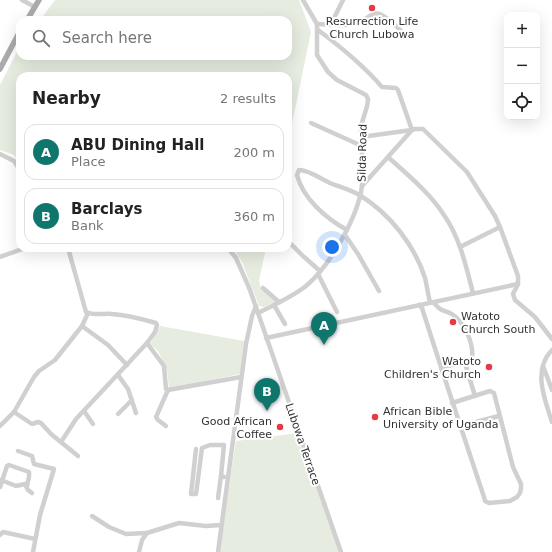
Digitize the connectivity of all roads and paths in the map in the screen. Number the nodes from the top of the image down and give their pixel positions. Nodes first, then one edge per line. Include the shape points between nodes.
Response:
1 (22, 0) edge
2 (39, 0) edge
3 (303, 0) edge
4 (343, 0) edge
5 (34, 7) junction
6 (28, 16) edge
7 (317, 24) junction
8 (334, 24) junction
9 (318, 30) junction
10 (407, 37) dead end
11 (16, 39) edge
12 (0, 69) edge
13 (311, 123) dead end
14 (412, 130) junction
15 (361, 137) junction
16 (362, 146) junction
17 (0, 154) edge
18 (388, 157) junction
19 (16, 163) edge
20 (362, 186) junction
21 (360, 195) junction
22 (500, 227) junction
23 (347, 230) junction
24 (345, 235) junction
25 (292, 245) edge
26 (460, 247) junction
27 (16, 251) edge
28 (69, 252) edge
29 (231, 252) edge
30 (0, 257) edge
31 (319, 273) junction
32 (518, 284) junction
33 (263, 288) dead end
34 (380, 291) dead end
35 (474, 293) junction
36 (430, 302) junction
37 (276, 303) junction
38 (419, 305) junction
39 (256, 306) junction
40 (337, 312) dead end
41 (88, 313) junction
42 (258, 313) junction
43 (285, 324) dead end
44 (82, 326) junction
45 (266, 338) junction
46 (552, 339) edge
47 (147, 343) junction
48 (552, 350) edge
49 (465, 361) junction
50 (127, 364) junction
51 (543, 366) junction
52 (441, 368) junction
53 (118, 375) junction
54 (241, 377) junction
55 (168, 390) junction
56 (552, 390) edge
57 (474, 396) junction
58 (132, 400) junction
59 (452, 403) junction
60 (84, 411) junction
61 (14, 412) junction
62 (136, 413) dead end
63 (118, 414) dead end
64 (499, 416) junction
65 (552, 422) edge
66 (93, 424) dead end
67 (0, 426) edge
68 (166, 426) dead end
69 (460, 426) junction
70 (61, 442) junction
71 (196, 449) dead end
72 (18, 452) dead end
73 (78, 456) dead end
74 (221, 476) junction
75 (227, 478) junction
76 (1, 480) edge
77 (27, 486) junction
78 (0, 487) edge
79 (32, 493) dead end
80 (218, 498) dead end
81 (92, 516) dead end
82 (222, 525) junction
83 (148, 534) junction
84 (0, 535) edge
85 (35, 539) junction
86 (33, 552) edge
87 (139, 552) edge
88 (218, 552) edge
89 (341, 552) edge

1 - 5 street
2 - 5 main road
3 - 7 street, Silda Road
4 - 8 street via 334,18
5 - 6 main road
7 - 8 street
7 - 9 street, Silda Road
8 - 10 street via 356,24 379,13
9 - 14 street via 353,57 382,86 398,90
9 - 15 street, Silda Road via 317,56 328,72 337,80 366,95 368,99
11 - 12 main road
13 - 16 street
14 - 15 street
14 - 18 street
14 - 22 street via 423,130 467,172
15 - 16 street, Silda Road
16 - 20 street, Silda Road
17 - 19 street
18 - 20 street
18 - 26 street via 436,204 450,224
20 - 21 street, Silda Road
21 - 23 street, Silda Road
21 - 23 street via 303,170 297,172 302,188 312,202
21 - 36 street via 384,214 415,254 425,279
22 - 26 street
22 - 32 street
23 - 24 street, Silda Road
24 - 31 street, Silda Road
24 - 34 street
25 - 31 street
26 - 35 street
27 - 30 street
28 - 41 street
29 - 39 street, Lubowa Terrace via 243,272
31 - 37 street, Silda Road via 299,291
31 - 40 street
32 - 35 street
32 - 46 street via 513,294 515,300 535,317
33 - 37 street
35 - 36 street
36 - 38 street
36 - 49 street via 440,311 452,314 468,333 473,354 472,358
37 - 42 street, Silda Road
37 - 43 street
38 - 45 street
38 - 52 street
39 - 42 street, Lubowa Terrace
39 - 54 street
41 - 44 street
41 - 47 street via 117,314 156,323 155,332
42 - 45 street, Lubowa Terrace
44 - 50 street via 108,345
44 - 61 street via 53,362 34,377
45 - 89 street, Lubowa Terrace
47 - 50 street
47 - 55 street via 164,366
48 - 51 street
49 - 52 street
49 - 57 street
50 - 53 street
51 - 56 street
51 - 65 street via 542,385
52 - 59 street
53 - 58 street
53 - 60 street
54 - 55 street
54 - 75 street
55 - 68 street via 156,417
57 - 59 street
57 - 64 street via 492,391
58 - 62 street
58 - 63 street
59 - 69 street
60 - 66 street
60 - 70 street
61 - 67 street
61 - 70 street via 32,424 41,423
64 - 69 street
64 - 69 street via 513,467 521,484 520,493 510,501 485,501
70 - 73 street
71 - 74 street via 191,494 196,494 202,448 224,445
72 - 85 street via 32,456 34,464 54,469
74 - 75 street
74 - 80 street
75 - 82 street
76 - 77 street via 16,486
76 - 77 street via 8,465 29,472
76 - 78 street
77 - 79 street
81 - 83 street via 122,533
82 - 83 street via 179,523
82 - 88 street
83 - 87 street via 142,540
84 - 85 street via 3,532
85 - 86 street

